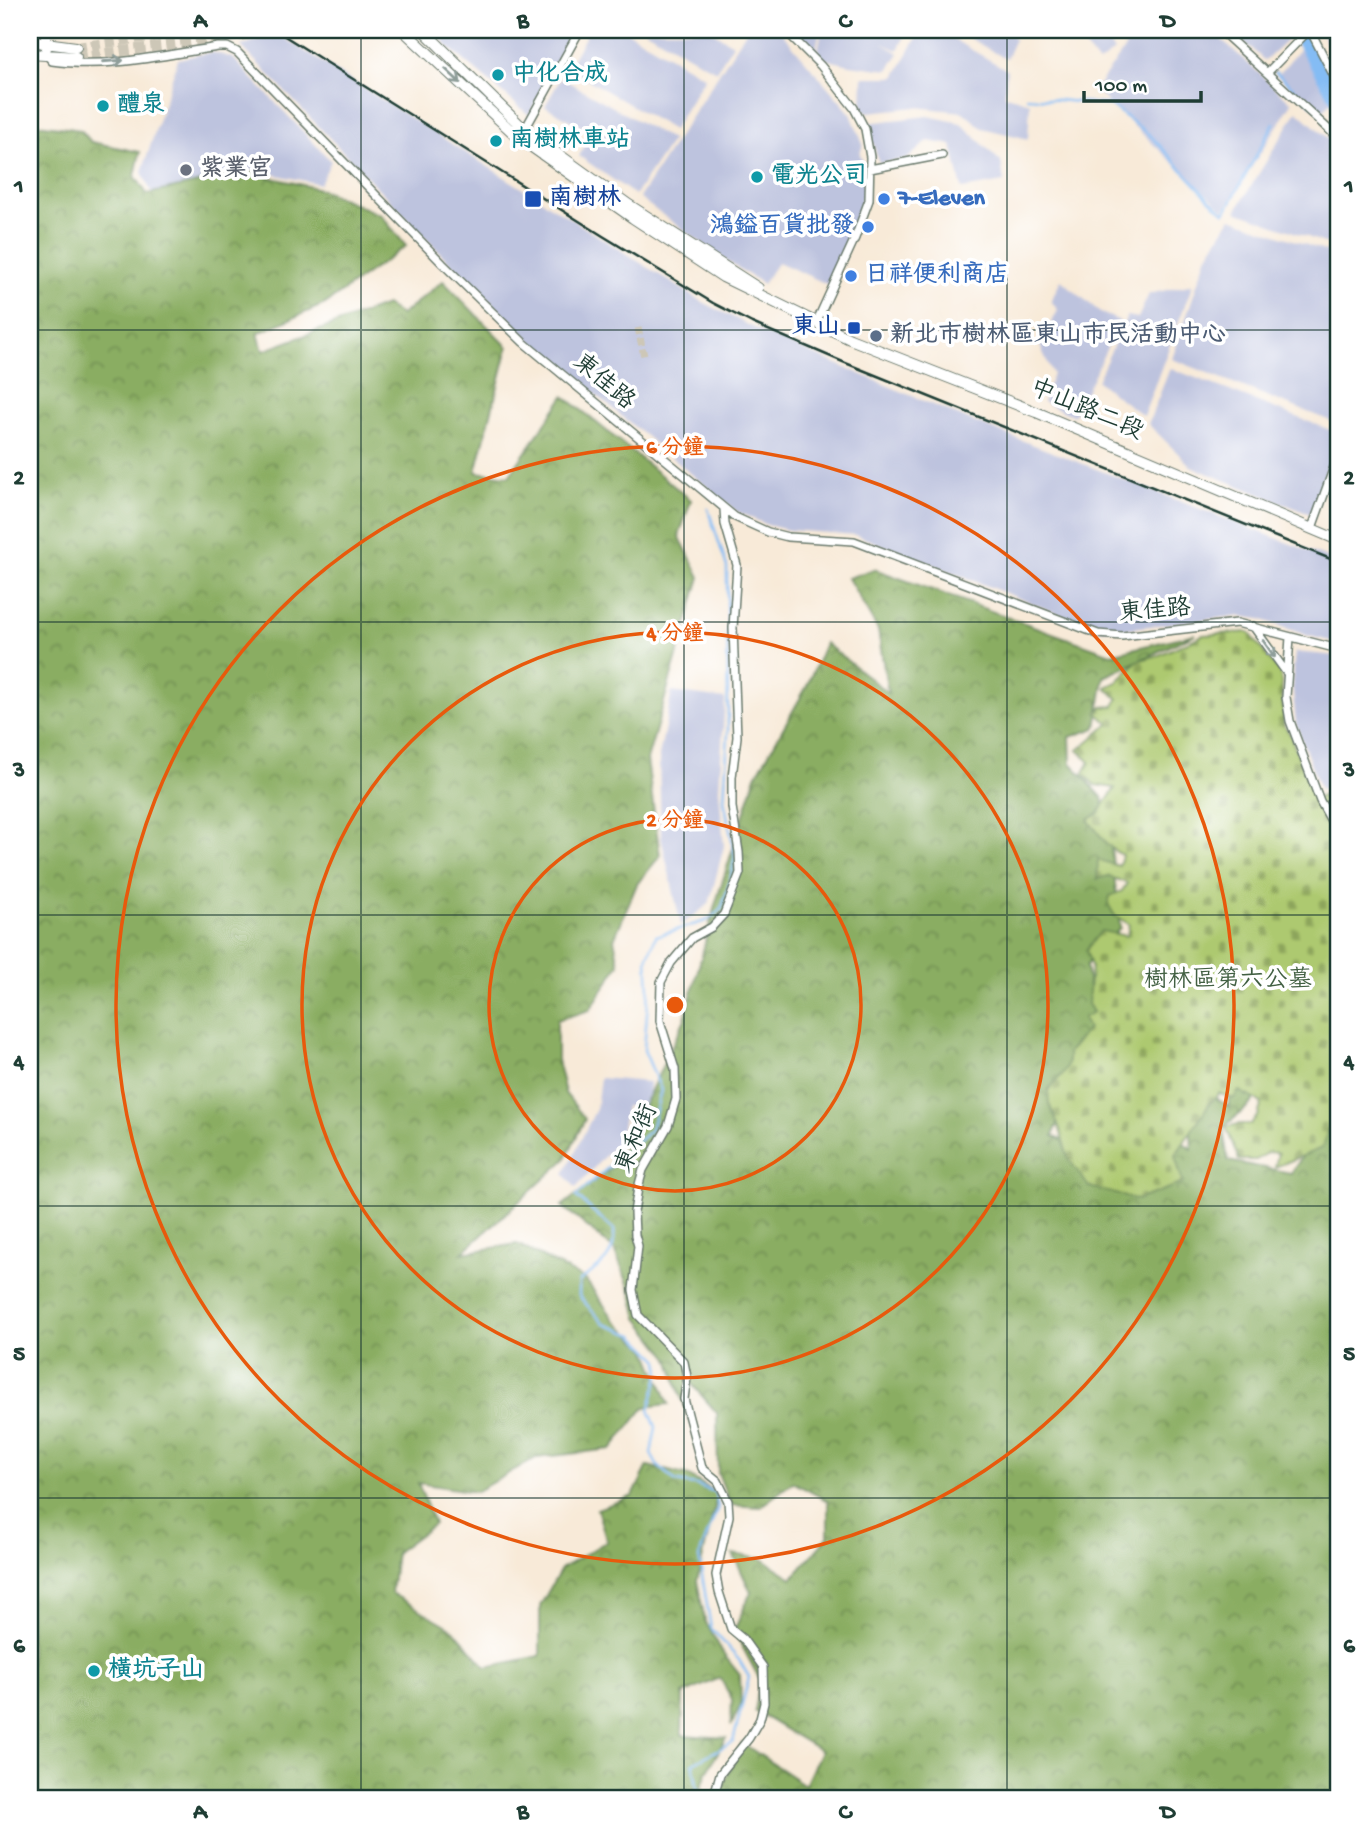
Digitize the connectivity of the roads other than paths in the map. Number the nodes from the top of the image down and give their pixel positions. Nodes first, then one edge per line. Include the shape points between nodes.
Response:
1 (46, 30) edge
2 (403, 30) edge
3 (423, 30) edge
4 (580, 30) edge
5 (785, 30) edge
6 (1220, 30) edge
7 (1308, 31) edge
8 (30, 41) edge
9 (46, 50) junction
10 (76, 52) tunnel mouth
11 (30, 54) edge
12 (1268, 73) junction
13 (1338, 84) edge
14 (522, 134) junction
15 (1338, 138) edge
16 (942, 155) dead end
17 (870, 169) junction
18 (816, 323) junction
19 (1338, 456) edge
20 (723, 509) junction
21 (1312, 528) junction
22 (1338, 540) edge
23 (1253, 626) junction
24 (1290, 637) junction
25 (1338, 649) edge
26 (1286, 672) junction
27 (1338, 833) edge
28 (713, 1799) edge

1 - 9 main road
2 -> 14 main road, 中山路二段
3 - 14 main road, 中山路二段
4 - 14 street
5 - 17 street via 854,108 865,130
6 - 12 street
7 - 12 street
7 - 13 street
8 - 9 main road
9 - 10 main road
9 - 11 main road
9 -> 20 street, 東佳路 via 52,61 88,63 227,47 237,52 523,342
12 - 15 street
14 - 18 main road, 中山路二段
16 - 17 street
17 - 18 street via 869,200
18 - 21 main road, 中山路二段
19 - 21 street
20 - 23 street, 東佳路 via 768,533 854,541 1098,634 1122,636 1237,623
20 - 28 street, 東和街 via 737,565 733,628 737,737 732,807 740,873 724,914 712,927 692,937 660,982 660,1021 674,1069 676,1099 638,1188 633,1290 638,1315 684,1362 684,1399 702,1468 718,1481 727,1501 729,1516 716,1576 719,1592 732,1629 763,1667 760,1718 720,1774
21 - 22 main road, 中山路二段
23 - 24 street, 東佳路
23 -> 26 street
24 - 25 street, 東佳路
24 - 26 street
26 - 27 street via 1290,721 1320,801

